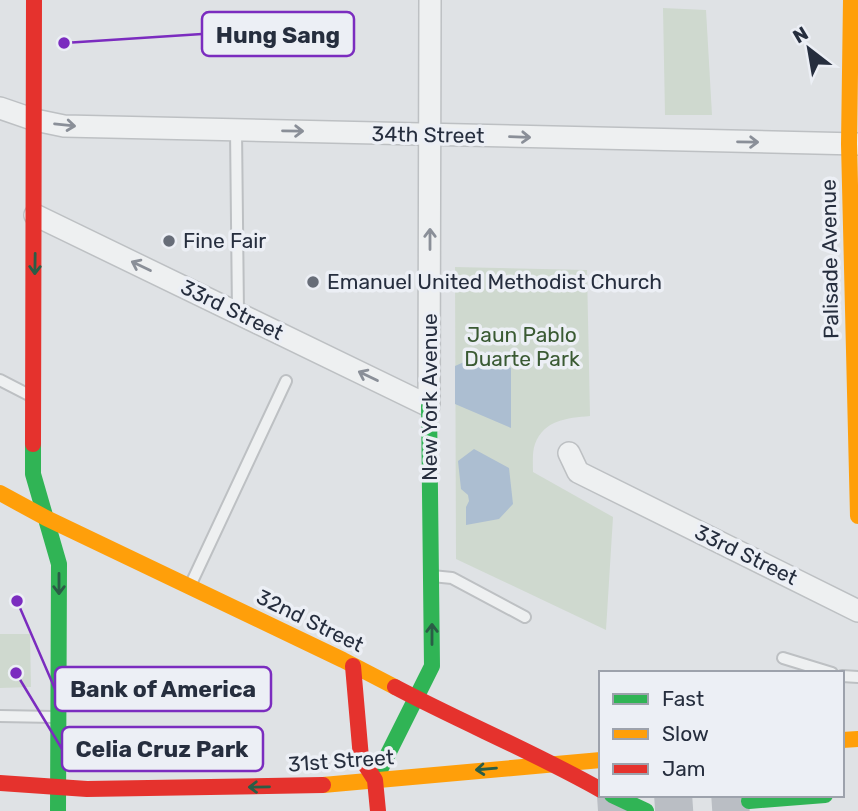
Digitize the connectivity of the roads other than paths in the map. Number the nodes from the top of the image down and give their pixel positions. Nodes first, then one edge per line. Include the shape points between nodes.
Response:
1 (34, 0) edge
2 (430, 0) edge
3 (851, 0) edge
4 (0, 108) edge
5 (35, 120) junction
6 (236, 130) junction
7 (431, 134) junction
8 (854, 144) edge
9 (35, 215) junction
10 (238, 313) junction
11 (0, 380) edge
12 (286, 382) dead end
13 (34, 398) junction
14 (429, 405) junction
15 (856, 423) edge
16 (569, 453) dead end
17 (858, 478) edge
18 (0, 493) edge
19 (858, 516) edge
20 (47, 517) junction
21 (432, 576) junction
22 (190, 586) junction
23 (858, 611) edge
24 (525, 617) dead end
25 (783, 658) dead end
26 (353, 666) junction
27 (825, 671) edge
28 (416, 699) junction
29 (0, 716) edge
30 (58, 717) junction
31 (599, 760) edge
32 (554, 763) junction
33 (376, 780) junction
34 (0, 783) edge
35 (58, 786) junction
36 (599, 789) edge
37 (616, 797) edge
38 (800, 797) edge
39 (749, 801) dead end
40 (378, 805) edge
41 (58, 808) edge
42 (646, 811) edge

1 - 5 main road
2 - 7 street, New York Avenue
3 - 8 main road, Palisade Avenue
4 - 5 street, 34th Street
5 -> 6 street, 34th Street via 64,126
5 - 9 main road
6 -> 7 street, 34th Street
6 - 10 lane
7 -> 8 street, 34th Street
14 -> 7 street, New York Avenue
8 - 15 main road, Palisade Avenue
10 -> 9 street, 33rd Street
9 -> 13 main road
14 -> 10 street, 33rd Street
11 - 13 lane
12 - 22 lane
13 - 20 main road via 33,474
14 - 21 main road, New York Avenue
15 - 17 main road, Palisade Avenue
16 - 23 street, 33rd Street via 578,472
17 - 19 main road, Palisade Avenue
18 - 20 main road, 32nd Street
20 - 22 main road, 32nd Street
20 -> 30 main road via 59,564
21 - 24 lane via 452,578
28 -> 21 main road, New York Avenue via 432,666
22 - 26 main road, 32nd Street
25 - 27 lane
26 - 28 main road, 32nd Street
26 - 33 main road, New York Avenue via 361,758
28 - 32 main road, 32nd Street
28 - 33 main road, New York Avenue
29 - 30 lane
30 - 35 main road
31 - 32 main road, 31st Street
32 -> 33 main road, 31st Street
32 - 36 main road, 32nd Street
33 -> 35 main road, 31st Street via 310,786
33 - 40 main road, New York Avenue
34 - 35 main road, 31st Street
35 - 41 main road
37 - 42 main road
38 - 39 main road

